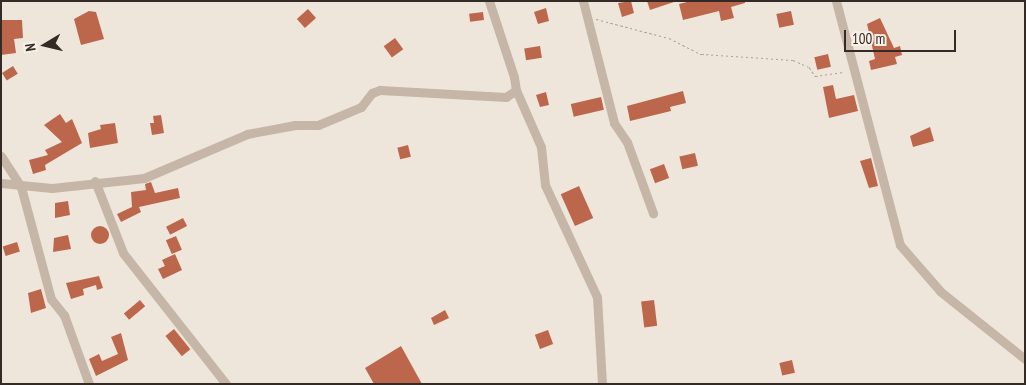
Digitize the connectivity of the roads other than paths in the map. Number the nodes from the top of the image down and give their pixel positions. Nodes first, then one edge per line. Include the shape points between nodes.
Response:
1 (489, 1) edge
2 (583, 1) edge
3 (836, 1) edge
4 (516, 90) junction
5 (1, 156) edge
6 (94, 181) junction
7 (1, 183) edge
8 (21, 187) junction
9 (653, 213) dead end
10 (1025, 358) edge
11 (89, 384) edge
12 (226, 384) edge
13 (602, 384) edge

1 - 4 street
2 - 9 street via 614,124 627,142
3 - 10 street via 852,71 878,150 900,245 941,292
4 - 6 street via 506,97 380,90 372,93 361,107 318,124 247,134 144,178
4 - 13 street via 541,147 545,185 597,297
5 - 8 street
6 - 8 street
6 - 12 street via 123,253
7 - 8 street
8 - 11 street via 52,299 64,315

